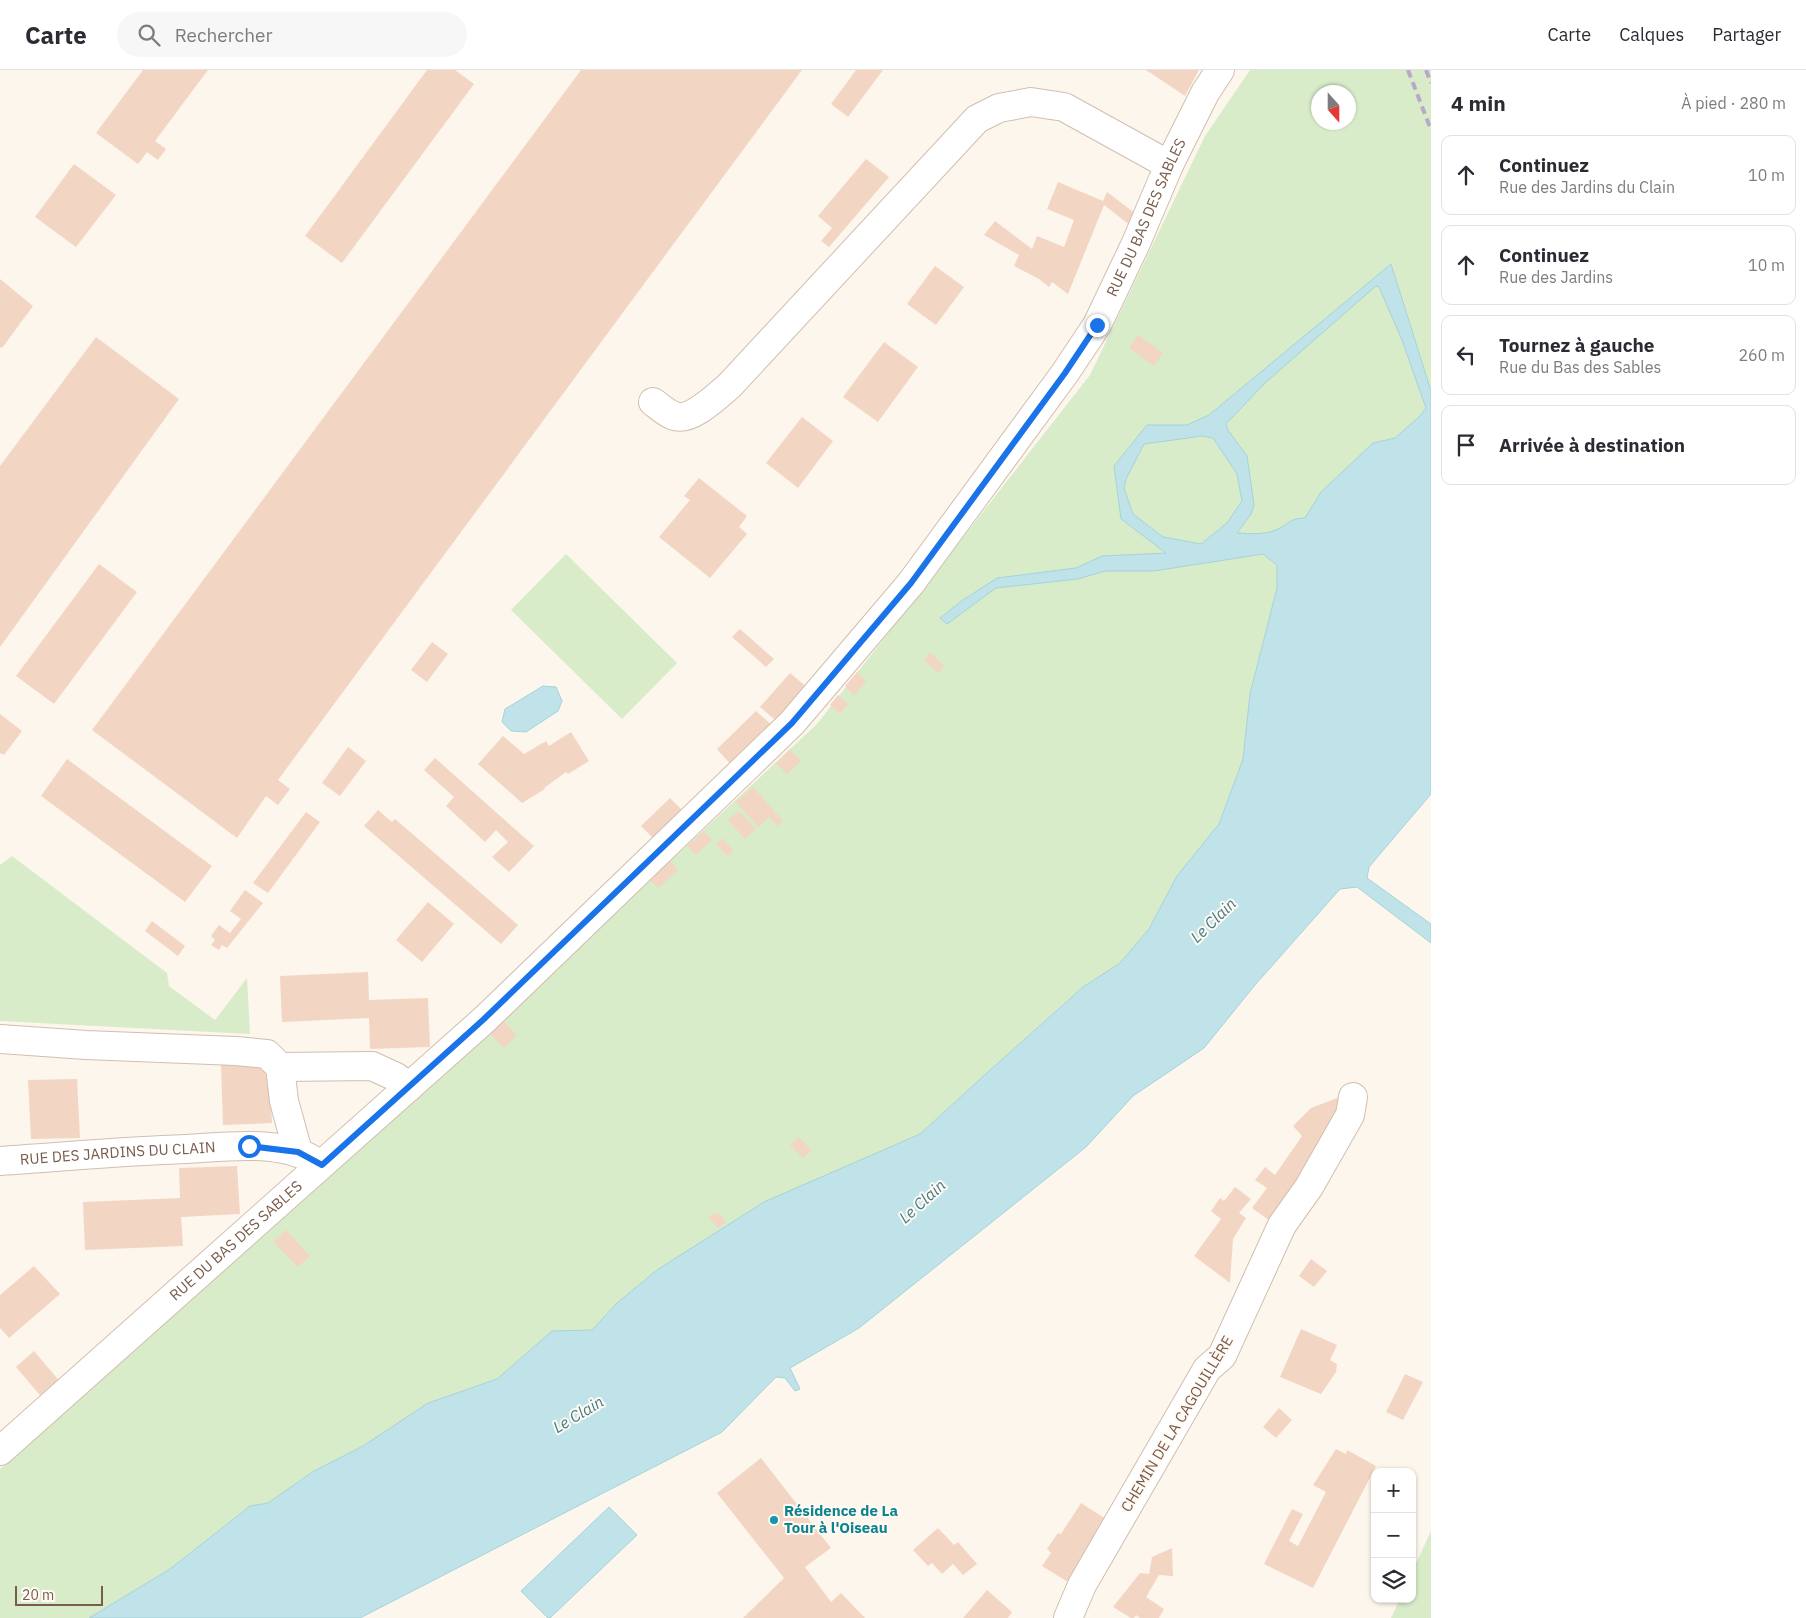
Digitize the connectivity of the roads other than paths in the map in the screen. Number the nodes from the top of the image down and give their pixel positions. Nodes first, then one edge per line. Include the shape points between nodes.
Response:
1 (1220, 70) edge
2 (1169, 165) junction
3 (654, 402) dead end
4 (0, 1039) edge
5 (280, 1067) junction
6 (409, 1087) junction
7 (1353, 1097) dead end
8 (298, 1152) junction
9 (0, 1161) edge
10 (322, 1165) junction
11 (0, 1451) edge
12 (1068, 1618) edge

1 - 2 street, RUE DU BAS DES SABLES
2 - 3 street via 1064,106 1031,102 999,108 977,118 729,386 709,403 685,416 671,415
2 - 6 street, RUE DU BAS DES SABLES via 1097,325 911,583 792,723
4 - 5 street via 266,1054
5 - 6 street via 372,1066
5 - 8 street via 284,1101
6 - 10 street, RUE DU BAS DES SABLES
7 - 12 street, CHEMIN DE LA CAGOUILLÈRE via 1350,1114 1309,1187 1282,1225 1222,1356 1208,1369 1082,1585
8 - 9 street, RUE DES JARDINS DU CLAIN via 249,1146
8 - 10 street
10 - 11 street, RUE DU BAS DES SABLES

